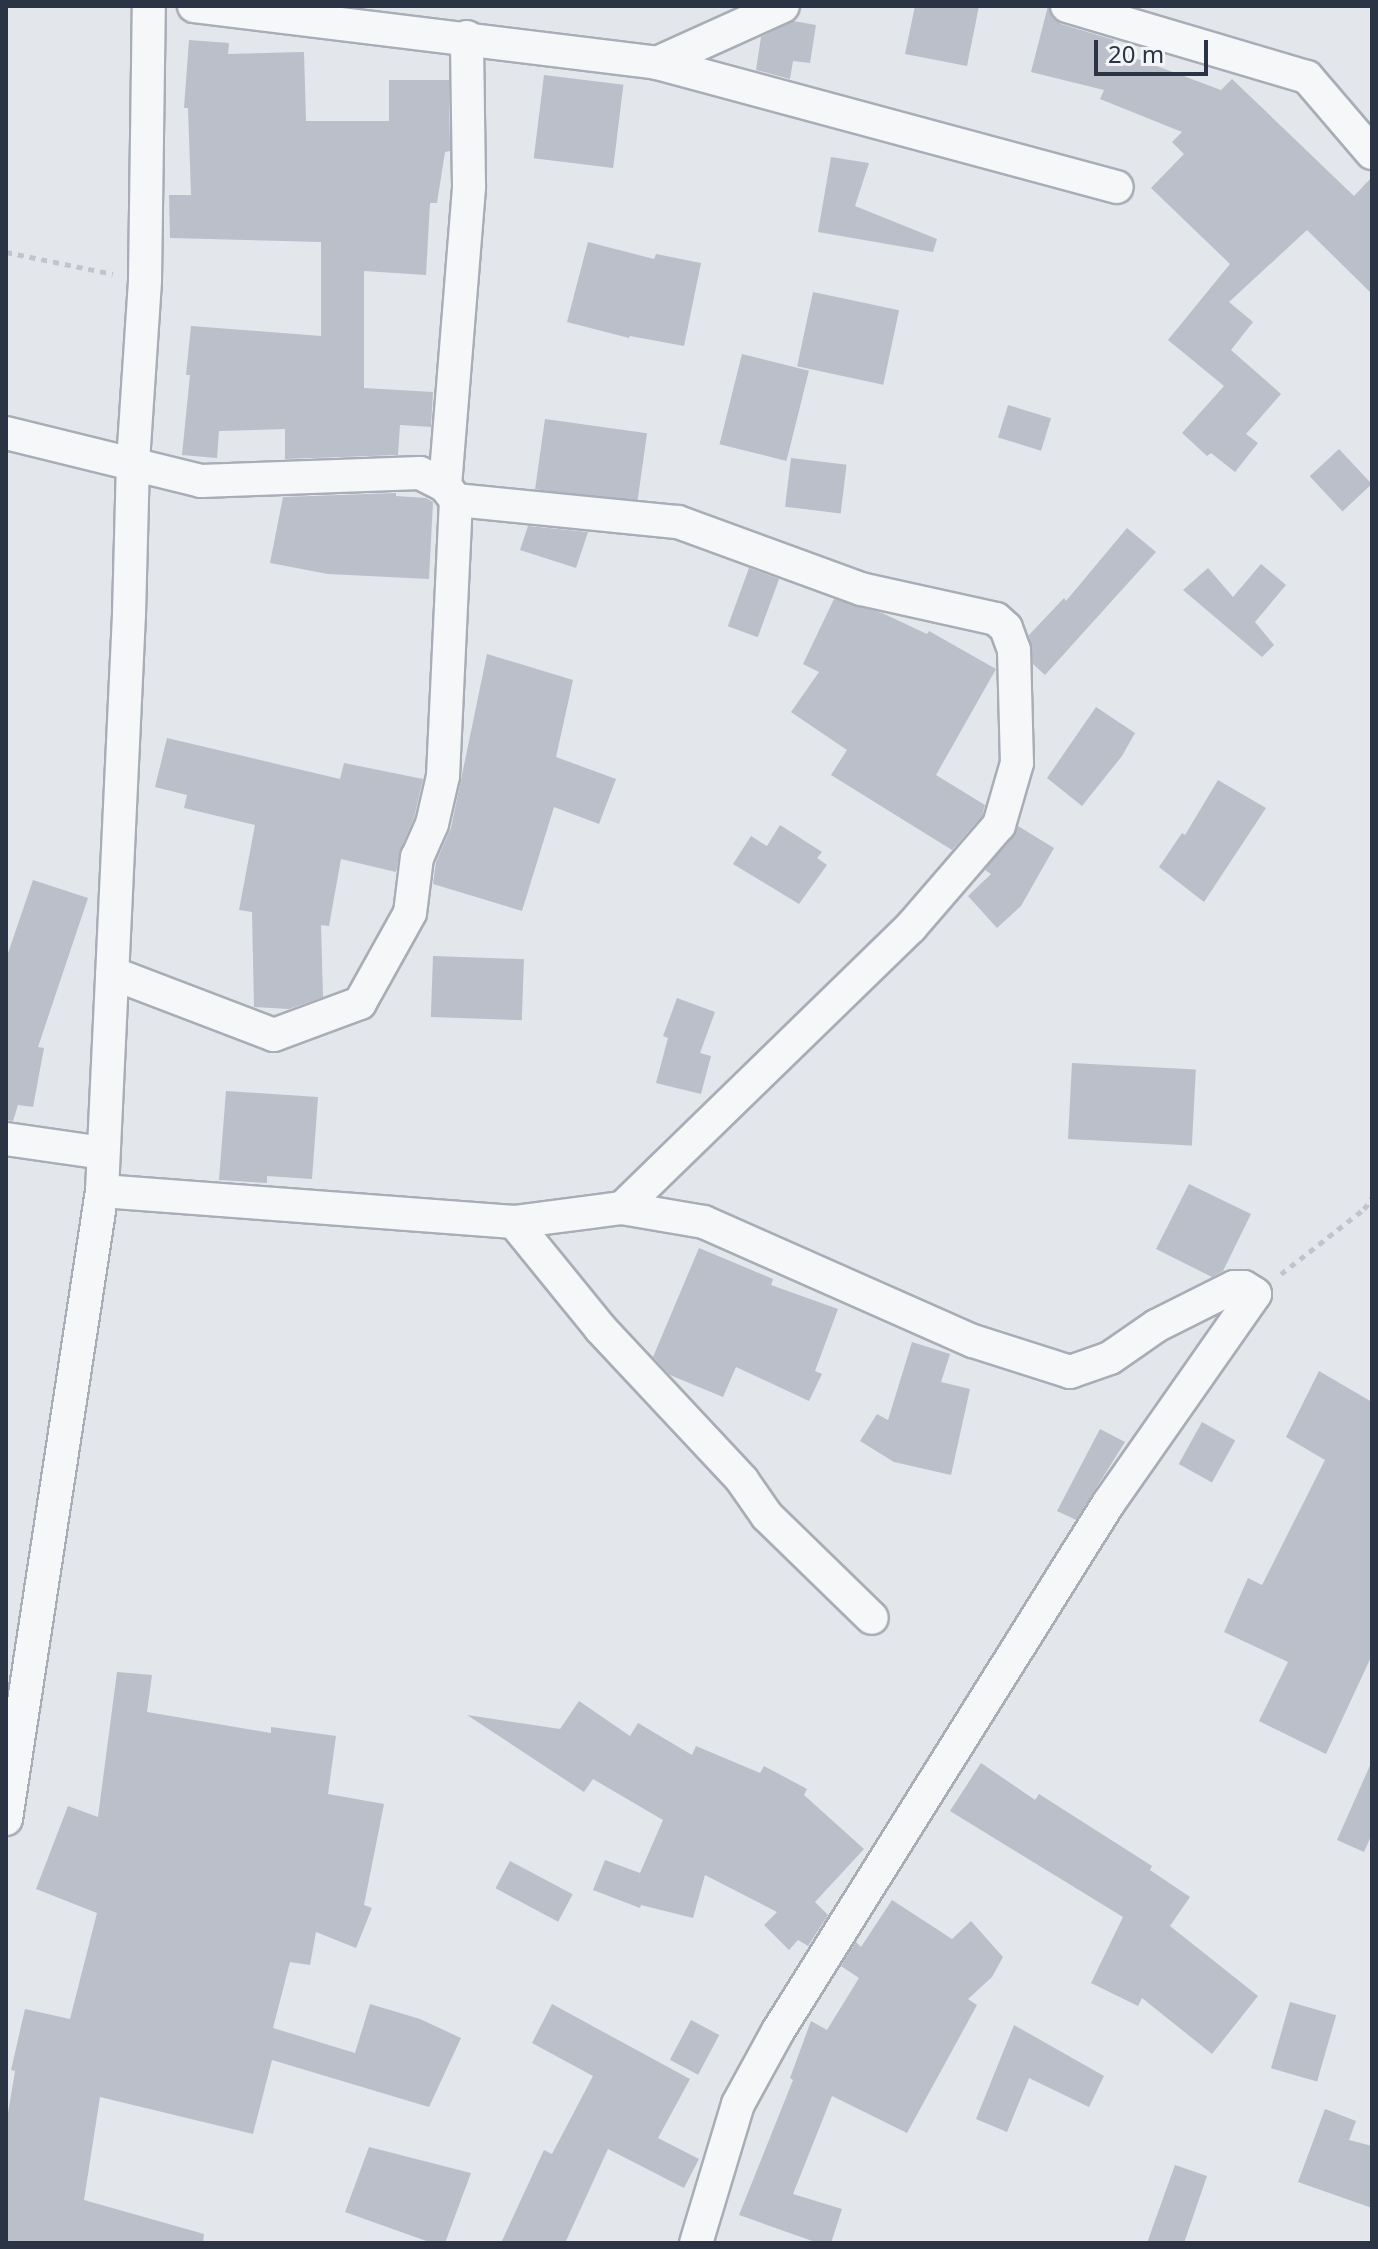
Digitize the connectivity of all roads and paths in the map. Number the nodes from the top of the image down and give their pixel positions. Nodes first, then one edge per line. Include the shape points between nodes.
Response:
1 (149, 6) edge
2 (194, 6) edge
3 (783, 6) edge
4 (1067, 6) edge
5 (467, 37) junction
6 (657, 63) junction
7 (1372, 153) edge
8 (1117, 187) dead end
9 (6, 252) edge
10 (145, 280) junction
11 (6, 433) edge
12 (133, 462) junction
13 (451, 493) junction
14 (112, 973) junction
15 (6, 1139) edge
16 (103, 1153) junction
17 (102, 1191) junction
18 (1372, 1198) edge
19 (622, 1208) junction
20 (514, 1222) junction
21 (1255, 1294) junction
22 (872, 1618) dead end
23 (6, 1819) edge
24 (696, 2243) edge

1 - 10 street
2 - 5 street
3 - 6 street
4 - 7 street via 1307,77
5 - 6 street
5 - 13 street via 469,186
6 - 8 street
9 - 10 path
10 - 12 street
11 - 12 street
12 - 13 street via 201,481 420,473
12 - 14 street
13 - 14 street via 443,776 432,824 417,857 410,913 360,1003 274,1035
13 - 19 street via 678,522 861,589 996,619 1006,628 1014,650 1017,763 999,825 911,927
14 - 16 street
15 - 16 street
16 - 17 street
17 - 20 street
17 - 23 street
18 - 21 path
19 - 20 street
19 - 21 street via 704,1222 973,1341 1054,1370 1070,1372 1110,1358 1156,1326 1234,1287
20 - 22 street via 600,1328 742,1480 767,1516
21 - 24 street via 1108,1504 778,2031 738,2104

